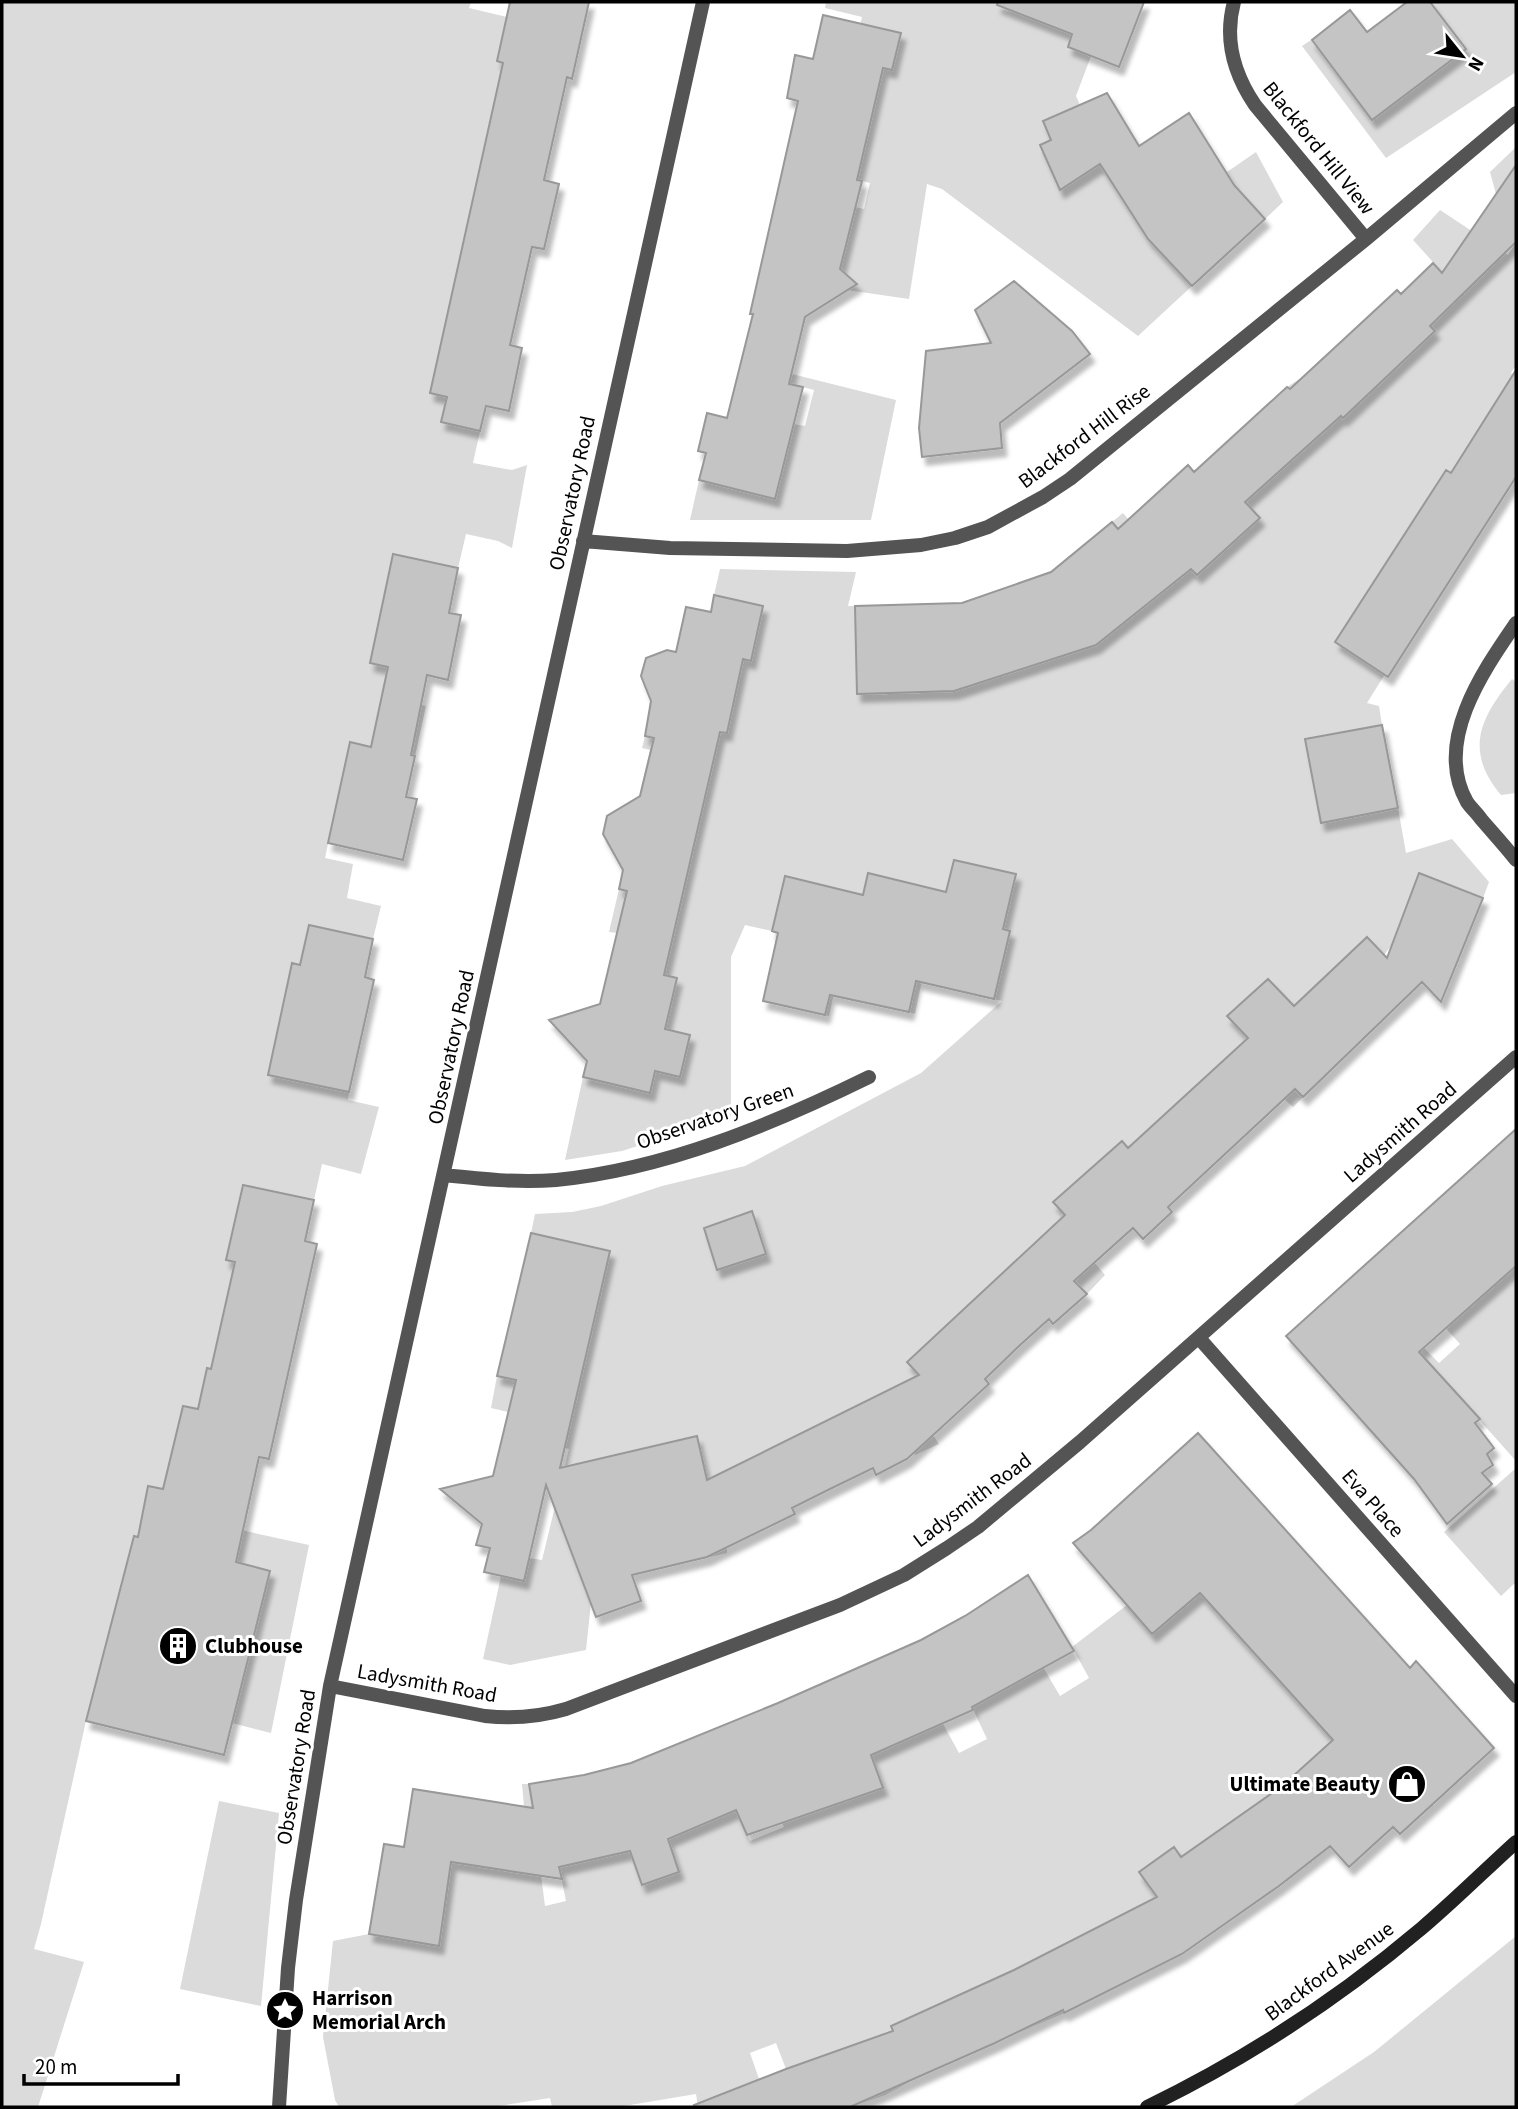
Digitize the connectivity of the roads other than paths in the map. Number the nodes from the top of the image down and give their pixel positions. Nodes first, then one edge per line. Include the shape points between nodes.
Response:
1 (703, 2) edge
2 (1234, 2) edge
3 (1516, 113) edge
4 (1366, 239) junction
5 (583, 541) junction
6 (1516, 623) edge
7 (1516, 860) edge
8 (1516, 1057) edge
9 (869, 1077) dead end
10 (444, 1175) junction
11 (1199, 1338) junction
12 (330, 1686) junction
13 (1516, 1696) edge
14 (1516, 1842) edge
15 (279, 2107) edge
16 (1147, 2107) edge

1 - 5 street, Observatory Road
2 - 4 street, Blackford Hill View via 1231,50 1244,88
3 - 4 street, Blackford Hill Rise
4 - 5 street, Blackford Hill Rise via 1070,479 988,527 921,545 847,551 670,548
5 - 10 street, Observatory Road
6 - 7 street via 1473,694 1457,738 1457,760 1468,802
8 - 11 street, Ladysmith Road
9 - 10 street, Observatory Green via 744,1133 645,1163 555,1180 491,1181
10 - 12 street, Observatory Road
11 - 12 street, Ladysmith Road via 978,1527 904,1575 828,1610 534,1717 485,1716
11 - 13 street, Eva Place
12 - 15 street, Observatory Road via 296,1900
14 - 16 street, Blackford Avenue via 1423,1927 1330,1999 1238,2059

